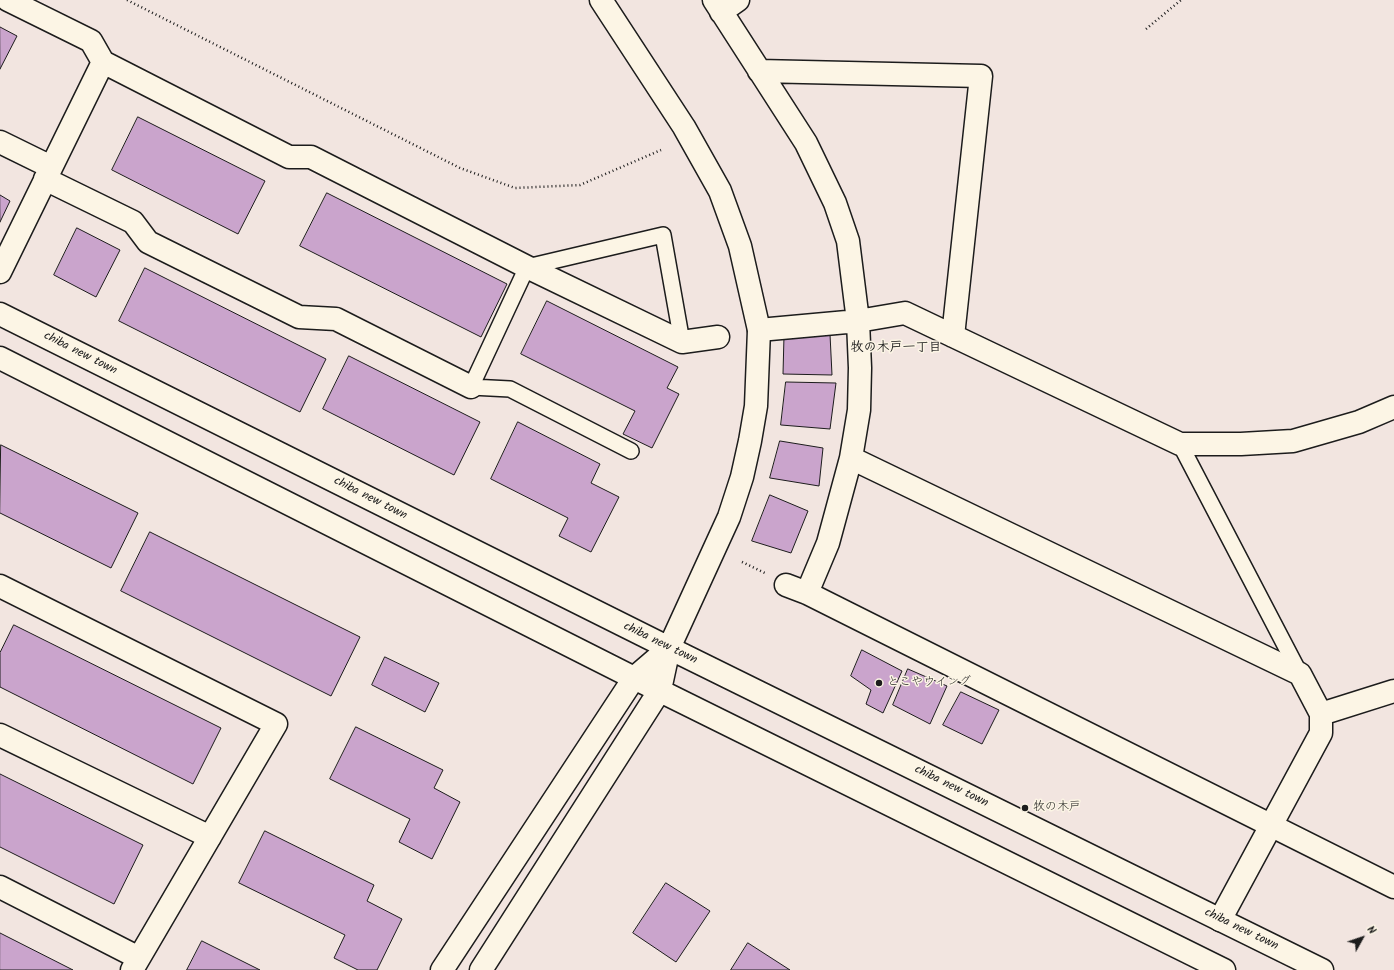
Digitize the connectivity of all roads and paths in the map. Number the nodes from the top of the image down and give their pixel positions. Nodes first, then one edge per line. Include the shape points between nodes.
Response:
1 (8, 0) edge
2 (127, 0) edge
3 (601, 0) edge
4 (1181, 0) edge
5 (724, 4) edge
6 (1146, 29) dead end
7 (103, 62) junction
8 (759, 70) junction
9 (0, 142) edge
10 (661, 150) dead end
11 (48, 173) junction
12 (527, 267) junction
13 (0, 272) edge
14 (0, 314) edge
15 (858, 321) junction
16 (759, 330) junction
17 (953, 336) junction
18 (718, 337) dead end
19 (682, 342) junction
20 (0, 358) edge
21 (471, 387) junction
22 (1394, 407) edge
23 (1180, 444) junction
24 (631, 451) dead end
25 (851, 458) junction
26 (786, 585) dead end
27 (0, 586) edge
28 (807, 594) junction
29 (669, 648) junction
30 (1300, 674) junction
31 (634, 678) junction
32 (660, 690) junction
33 (1394, 691) edge
34 (1321, 714) junction
35 (0, 735) edge
36 (1271, 825) junction
37 (210, 837) junction
38 (0, 886) edge
39 (1394, 887) edge
40 (1220, 920) junction
41 (136, 964) edge
42 (442, 970) edge
43 (481, 970) edge
44 (1224, 970) edge
45 (1322, 970) edge

1 - 7 street via 92,41
2 - 10 path via 460,168 515,188 580,185
3 - 16 street via 684,127 720,191 740,246
4 - 6 path
5 - 8 street
7 - 11 street
7 - 12 street via 289,157 311,157
8 - 15 street via 806,143 835,202 848,241
8 - 17 street via 980,76
9 - 11 street
11 - 13 street
11 - 21 street via 133,222 148,242 299,317 336,319
12 - 19 street
12 - 19 lane via 663,235
12 - 21 lane
14 - 29 street, chiba new town
15 - 16 street
15 - 17 street via 905,313
15 - 25 street via 859,410
16 - 29 street via 756,406 742,477 729,517
17 - 23 street
18 - 19 street
20 - 31 street
21 - 24 lane via 510,389
22 - 23 street via 1359,422 1293,441
23 - 30 lane
25 - 28 street via 828,543
25 - 30 street
26 - 28 street
27 - 37 street via 276,724
28 - 36 street
29 - 31 street
29 - 32 street
29 - 40 street, chiba new town
30 - 34 street
31 - 32 street
31 - 42 street
32 - 43 street
32 - 44 street
33 - 34 street
34 - 36 street via 1321,733
35 - 37 street
36 - 39 street
36 - 40 street
37 - 41 street
38 - 41 street
40 - 45 street, chiba new town

